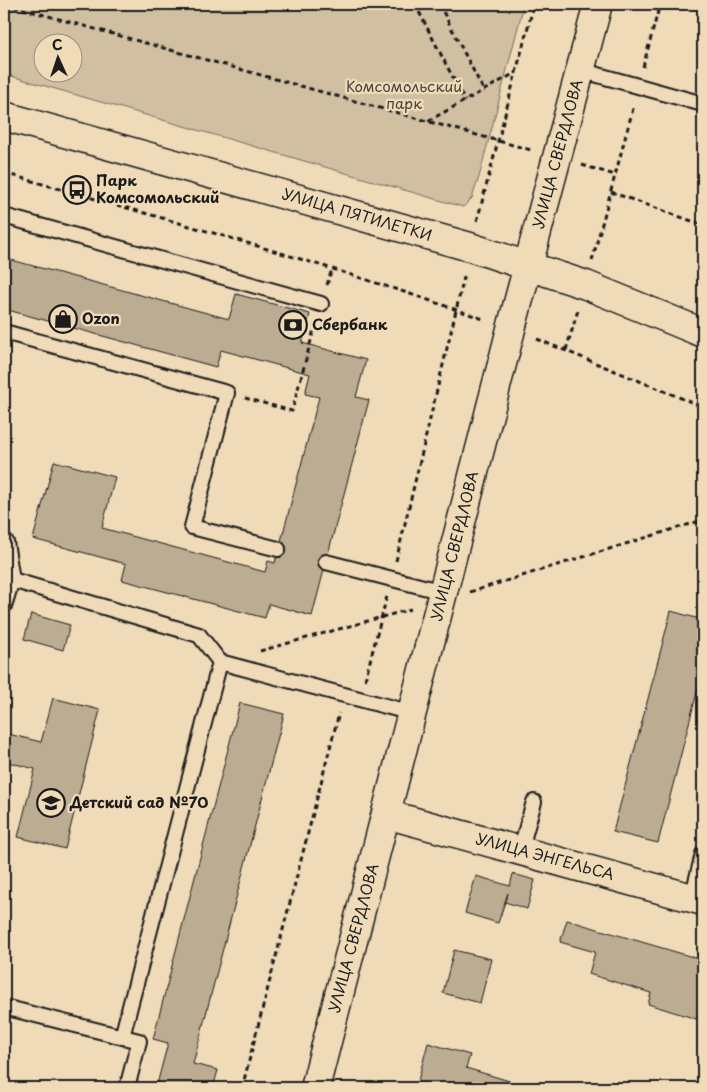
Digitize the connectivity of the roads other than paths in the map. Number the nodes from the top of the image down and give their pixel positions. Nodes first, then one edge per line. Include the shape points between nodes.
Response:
1 (598, 4) edge
2 (580, 70) junction
3 (703, 104) edge
4 (4, 116) edge
5 (4, 216) edge
6 (529, 265) junction
7 (321, 304) road end
8 (4, 332) edge
9 (703, 333) edge
10 (4, 541) edge
11 (278, 549) dead end
12 (326, 562) dead end
13 (12, 580) junction
14 (443, 592) junction
15 (4, 606) edge
16 (220, 662) junction
17 (412, 713) junction
18 (534, 802) dead end
19 (386, 814) junction
20 (520, 851) junction
21 (703, 854) edge
22 (698, 900) edge
23 (4, 1007) edge
24 (122, 1037) junction
25 (126, 1088) edge
26 (315, 1088) edge

1 - 2 street, УЛИЦА СВЕРДЛОВА
2 - 3 lane
2 - 6 street, УЛИЦА СВЕРДЛОВА
4 - 6 street, УЛИЦА ПЯТИЛЕТКИ
5 - 7 lane
6 - 9 street, УЛИЦА ПЯТИЛЕТКИ
6 - 14 street, УЛИЦА СВЕРДЛОВА
8 - 11 lane via 227,393 192,527
10 - 13 lane
12 - 14 lane
13 - 15 lane
13 - 16 lane via 199,635
14 - 17 street, УЛИЦА СВЕРДЛОВА
16 - 17 lane
16 - 24 lane
17 - 19 street, УЛИЦА СВЕРДЛОВА
18 - 20 lane
19 - 20 street, УЛИЦА ЭНГЕЛЬСА
19 - 26 street, УЛИЦА СВЕРДЛОВА
20 - 22 street, УЛИЦА ЭНГЕЛЬСА
21 - 22 lane
23 - 24 lane
24 - 25 lane via 139,1042

